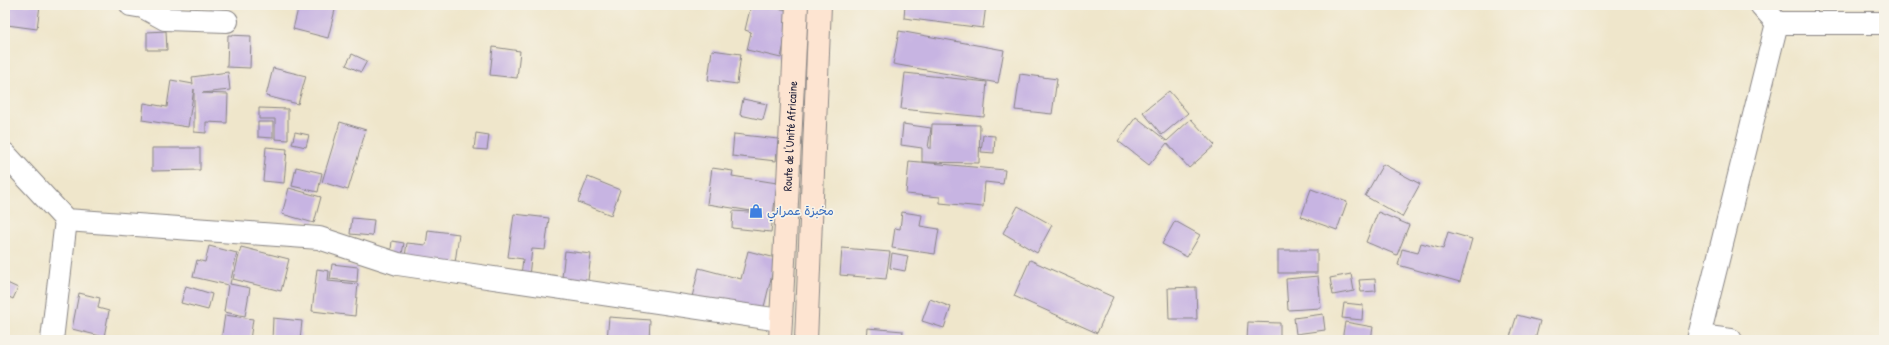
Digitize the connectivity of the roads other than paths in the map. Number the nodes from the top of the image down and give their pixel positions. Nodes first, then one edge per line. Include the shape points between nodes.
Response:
1 (131, 5) edge
2 (797, 5) edge
3 (820, 5) edge
4 (1761, 5) edge
5 (227, 21) dead end
6 (1777, 23) junction
7 (1884, 23) edge
8 (5, 154) edge
9 (66, 220) junction
10 (780, 330) edge
11 (1699, 338) edge
12 (52, 340) edge
13 (806, 340) edge
14 (1731, 340) edge

1 - 5 street via 165,19
2 - 10 main road, Route de l'Unité Africaine
3 - 13 main road, Route de l'Unité Africaine
4 - 6 street
6 - 7 street
6 - 11 street
8 - 9 street
9 - 10 street via 319,238 398,264
9 - 12 street
11 - 14 street

